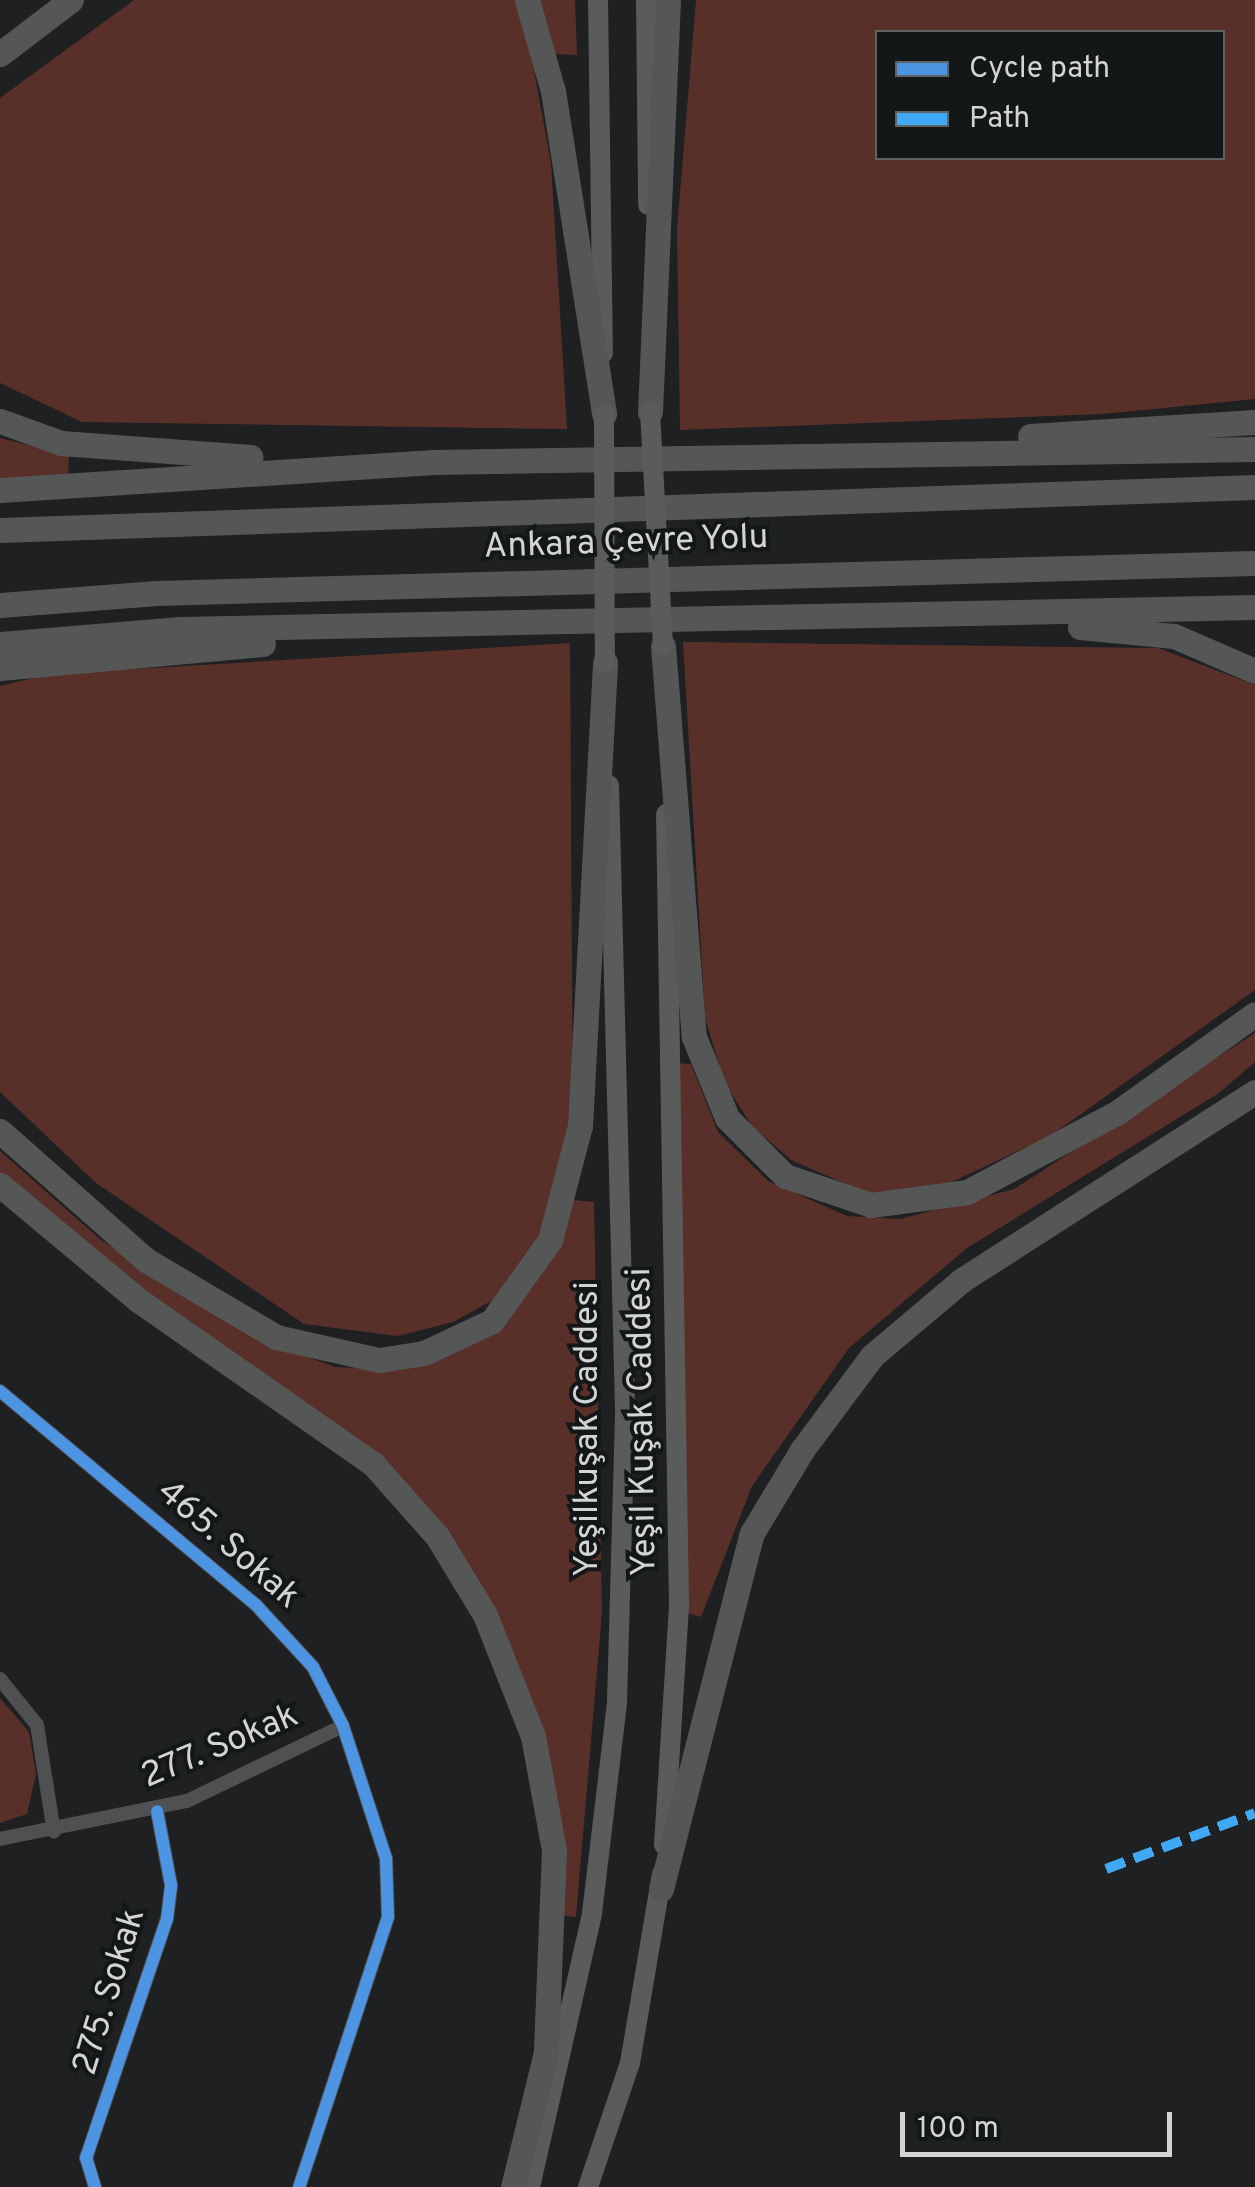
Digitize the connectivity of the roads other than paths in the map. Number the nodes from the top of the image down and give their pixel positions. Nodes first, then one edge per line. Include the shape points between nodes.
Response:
1 (71, 0) edge
2 (527, 0) edge
3 (598, 0) edge
4 (646, 0) edge
5 (668, 0) edge
6 (0, 54) edge
7 (650, 412) junction
8 (604, 414) junction
9 (0, 421) edge
10 (1255, 422) edge
11 (1255, 449) edge
12 (720, 456) junction
13 (434, 462) junction
14 (1255, 488) edge
15 (0, 490) edge
16 (0, 530) edge
17 (1255, 563) edge
18 (0, 605) edge
19 (1255, 607) edge
20 (835, 618) junction
21 (487, 627) junction
22 (0, 644) edge
23 (663, 646) junction
24 (606, 663) junction
25 (0, 668) edge
26 (1255, 671) edge
27 (1255, 1014) edge
28 (1255, 1092) edge
29 (0, 1132) edge
30 (0, 1185) edge
31 (0, 1391) edge
32 (0, 1680) edge
33 (343, 1726) junction
34 (158, 1810) junction
35 (54, 1832) junction
36 (0, 1838) edge
37 (661, 1890) junction
38 (94, 2187) edge
39 (299, 2187) edge
40 (513, 2187) edge
41 (530, 2187) edge
42 (588, 2187) edge

1 - 6 highway
2 - 8 highway via 553,91
3 - 8 main road, Yeşilkuşak Caddesi
4 - 7 main road, Yeşil Kuşak Caddesi
5 - 7 highway
7 - 23 main road, Yeşil Kuşak Caddesi, bridge
8 - 24 main road, Yeşilkuşak Caddesi, bridge
9 - 13 highway via 61,444 145,454
10 - 12 highway
11 - 12 highway
12 - 13 highway
13 - 15 highway
14 - 16 highway, Ankara Çevre Yolu
17 - 18 highway, Ankara Çevre Yolu via 177,592
19 - 20 highway
20 - 21 highway
20 - 26 highway via 1135,630 1205,646
21 - 22 highway via 180,630
21 - 25 highway
23 - 27 highway via 694,1037 727,1118 785,1176 871,1205 967,1192 1118,1112
23 - 37 main road, Yeşil Kuşak Caddesi via 679,1604
24 - 29 highway via 580,1126 550,1240 492,1322 424,1354 379,1360 276,1338 146,1260
24 - 41 main road, Yeşilkuşak Caddesi via 626,1408 617,1702 596,1894
28 - 37 highway via 962,1280 872,1356 836,1403 752,1533
30 - 40 highway via 138,1300 373,1464 438,1536 485,1615 532,1736 555,1869 546,2052
31 - 33 street, 465. Sokak via 256,1605 313,1667
32 - 35 street via 37,1725
33 - 34 street, 277. Sokak
33 - 39 street, 465. Sokak via 386,1858 388,1917
34 - 35 street, 277. Sokak
34 - 38 street, 275. Sokak via 172,1885 167,1919 86,2158
35 - 36 street, 277. Sokak
37 - 42 main road, Yeşil Kuşak Caddesi via 630,2063

